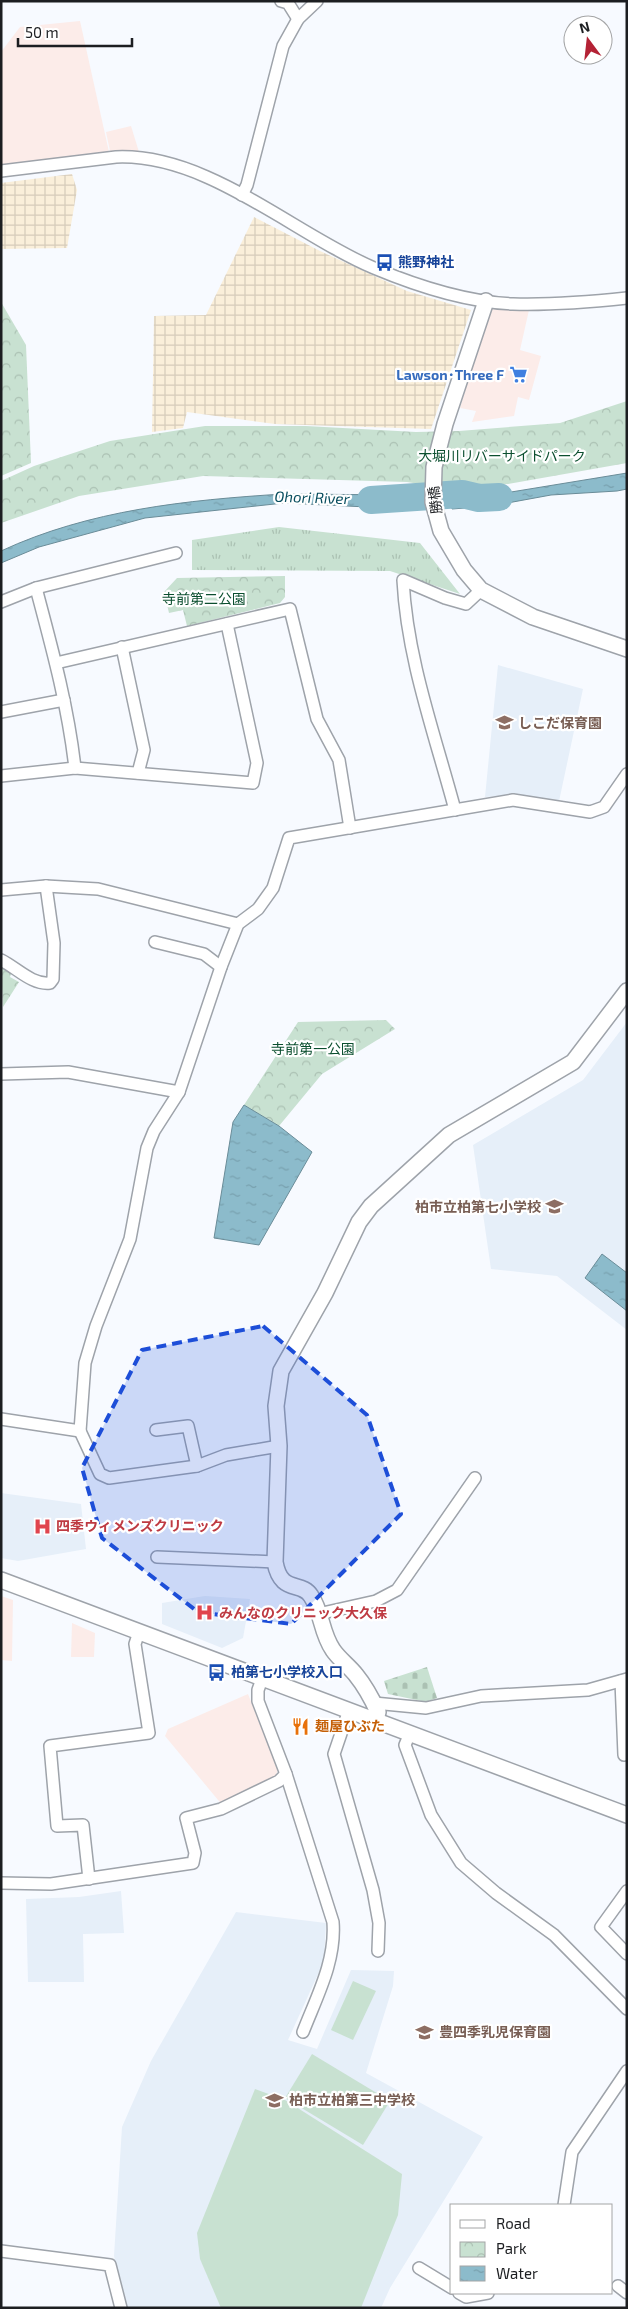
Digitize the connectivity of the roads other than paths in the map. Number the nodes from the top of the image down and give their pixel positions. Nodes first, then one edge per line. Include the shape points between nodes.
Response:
1 (281, 1) edge
2 (317, 1) edge
3 (298, 19) junction
4 (1, 171) edge
5 (242, 195) junction
6 (627, 298) edge
7 (486, 301) junction
8 (176, 553) dead end
9 (36, 588) junction
10 (481, 590) junction
11 (1, 602) edge
12 (227, 624) junction
13 (122, 646) junction
14 (627, 649) edge
15 (56, 663) junction
16 (64, 700) junction
17 (1, 712) edge
18 (75, 768) junction
19 (138, 773) junction
20 (627, 774) edge
21 (1, 776) edge
22 (455, 810) junction
23 (350, 828) junction
24 (46, 886) junction
25 (1, 890) edge
26 (238, 924) junction
27 (155, 942) dead end
28 (1, 960) edge
29 (221, 967) junction
30 (627, 991) edge
31 (1, 1074) edge
32 (179, 1092) junction
33 (1, 1419) edge
34 (156, 1430) dead end
35 (80, 1431) junction
36 (279, 1446) junction
37 (197, 1466) junction
38 (475, 1478) dead end
39 (157, 1557) dead end
40 (275, 1562) junction
41 (1, 1580) edge
42 (318, 1614) junction
43 (140, 1632) junction
44 (262, 1679) junction
45 (624, 1680) edge
46 (374, 1703) junction
47 (349, 1710) junction
48 (376, 1720) junction
49 (410, 1733) junction
50 (624, 1755) dead end
51 (286, 1774) junction
52 (627, 1815) edge
53 (89, 1879) junction
54 (1, 1883) edge
55 (627, 1891) edge
56 (378, 1951) dead end
57 (627, 1954) edge
58 (627, 2009) edge
59 (303, 2032) dead end
60 (627, 2070) edge
61 (564, 2204) edge
62 (1, 2251) edge
63 (418, 2268) dead end
64 (450, 2287) edge
65 (460, 2294) edge
66 (484, 2294) edge
67 (121, 2308) edge

1 - 3 street via 288,3
2 - 3 street
3 - 5 street via 283,46
4 - 5 street via 91,158 134,156 181,167
5 - 7 street via 372,268 430,288
6 - 7 street via 513,304
7 - 10 street, 勝橋 via 434,467 434,502 441,531 464,570
8 - 9 street
9 - 11 street
9 - 15 street
10 - 14 street, 勝橋 via 533,617
10 - 22 street via 466,604 403,580 405,619
12 - 13 street
12 - 19 street via 257,764 254,782
12 - 23 street via 290,609 317,719 339,760
13 - 15 street
13 - 19 street via 144,750
15 - 16 street
16 - 17 street
16 - 18 street
18 - 19 street
18 - 21 street
20 - 22 street via 604,808 590,812 513,800
22 - 23 street
23 - 26 street via 289,838 273,888 258,909
24 - 25 street
24 - 26 street via 98,889
24 - 28 street via 54,943 53,979 42,984
26 - 29 street
27 - 29 street via 204,954
29 - 32 street
30 - 36 street via 573,1062 449,1135 367,1211 281,1371 276,1406
31 - 32 street via 68,1072
32 - 35 street via 147,1148 130,1240 85,1363
33 - 35 street
34 - 37 street via 188,1426
35 - 37 street via 100,1474 109,1478
36 - 37 street via 226,1454
36 - 40 street
38 - 42 street via 397,1590 376,1601
39 - 40 street
40 - 42 street via 276,1570 286,1584 311,1595
41 - 43 street
42 - 46 street via 333,1651 357,1676
43 - 44 street
43 - 53 street via 135,1644 149,1733 50,1746 57,1826 83,1825
44 - 47 street
44 - 51 street via 258,1701
45 - 46 street via 588,1690 481,1696 426,1708
45 - 50 street
46 - 48 street via 378,1712
47 - 48 street
47 - 56 street via 334,1754 373,1890 379,1923
48 - 49 street
49 - 52 street
49 - 58 street via 405,1744 430,1814 461,1863 554,1935
51 - 53 street via 279,1781 221,1810 186,1818 195,1854 193,1863
51 - 59 street via 334,1922 332,1960
53 - 54 street via 51,1884
55 - 57 street via 601,1927
60 - 61 street via 572,2152
62 - 67 street via 110,2264
63 - 64 street
65 - 66 street via 466,2298

